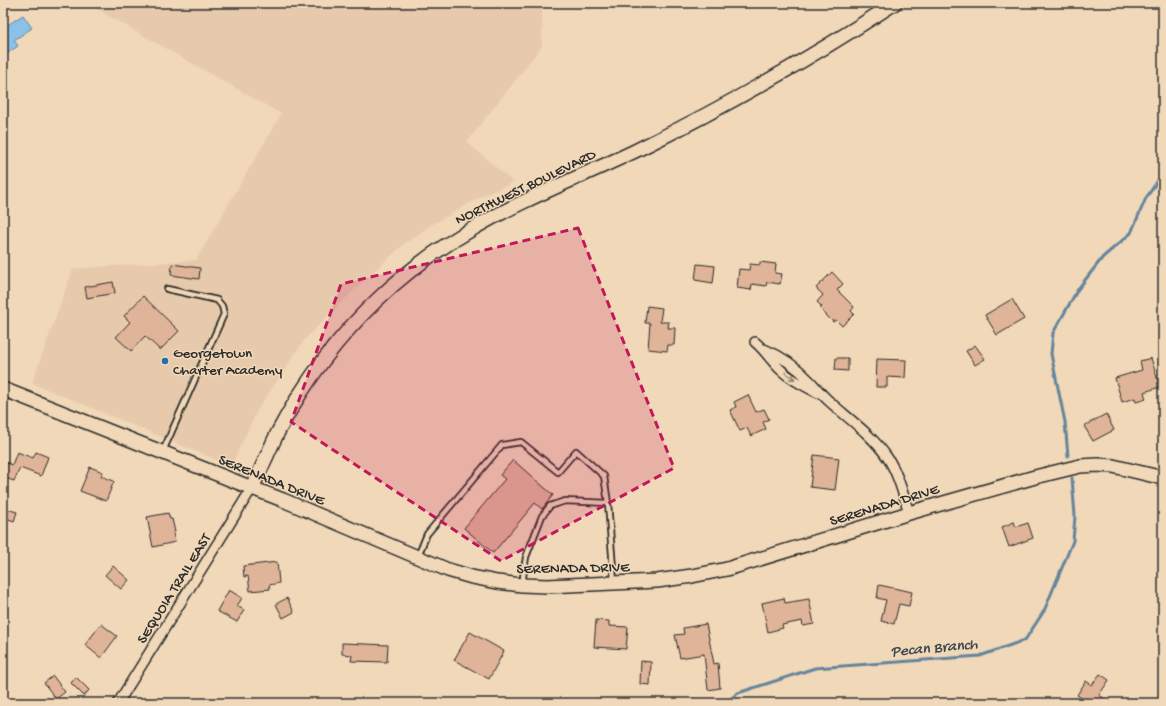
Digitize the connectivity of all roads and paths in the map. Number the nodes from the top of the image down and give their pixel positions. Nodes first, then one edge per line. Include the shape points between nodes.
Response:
1 (894, 3) edge
2 (167, 289) dead end
3 (755, 342) dead end
4 (3, 389) edge
5 (162, 452) junction
6 (1163, 478) edge
7 (252, 488) junction
8 (608, 503) junction
9 (909, 513) junction
10 (417, 557) junction
11 (614, 584) junction
12 (522, 585) junction
13 (118, 703) edge

1 - 7 street, NORTHWEST BOULEVARD via 808,58 721,107 633,152 509,209 442,247 412,269 355,323 311,377 279,430
2 - 5 lane via 217,300 224,314
3 - 9 street via 789,377 822,395 871,438 888,457
4 - 5 street, SERENADA DRIVE
5 - 7 street, SERENADA DRIVE
6 - 9 street, SERENADA DRIVE via 1114,466 1080,466
7 - 10 street, SERENADA DRIVE
7 - 13 street, SEQUOIA TRAIL EAST
8 - 10 lane via 604,476 576,451 558,472 521,442 502,445 427,534
8 - 11 lane
8 - 12 lane via 565,501 550,506 542,516 526,557
9 - 11 street, SERENADA DRIVE via 727,569 657,581
10 - 12 street, SERENADA DRIVE via 472,577
11 - 12 street, SERENADA DRIVE

